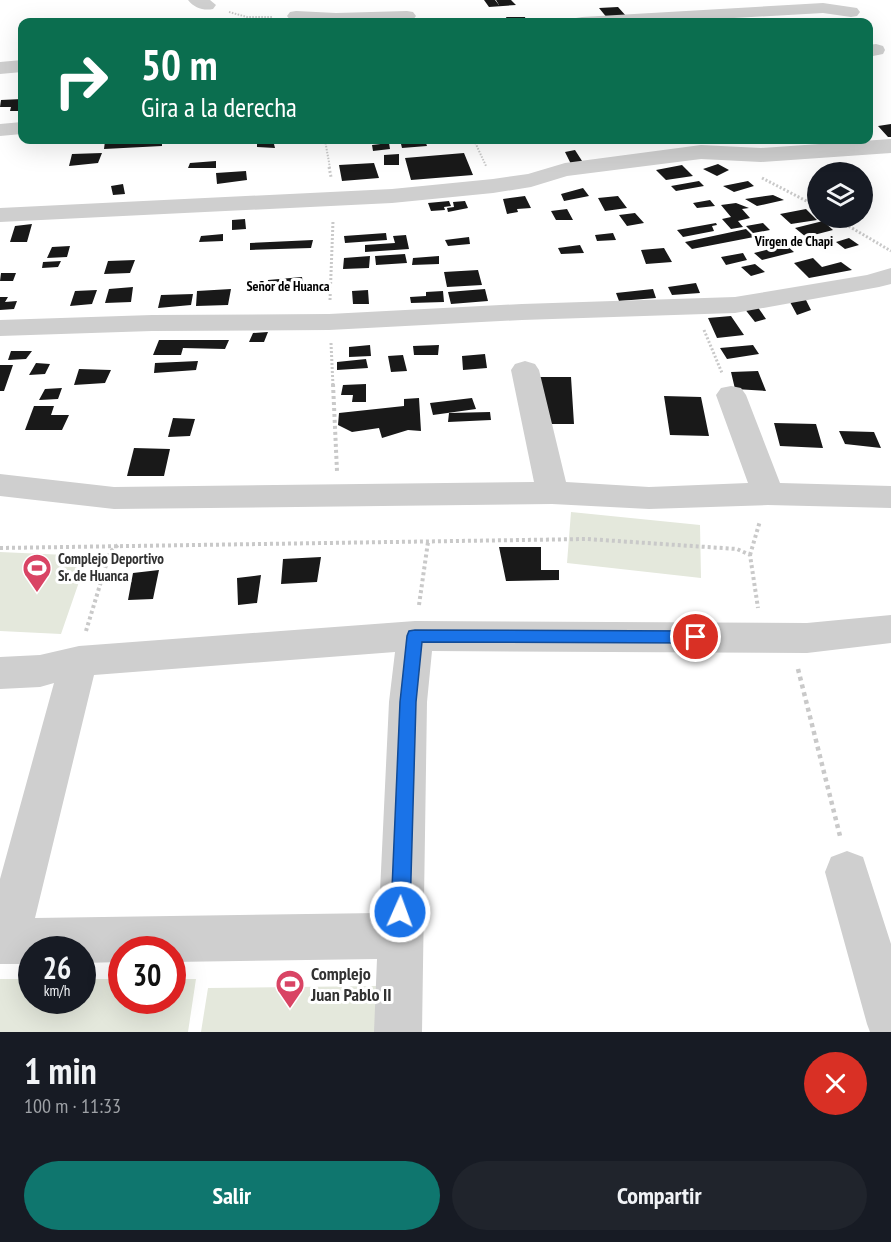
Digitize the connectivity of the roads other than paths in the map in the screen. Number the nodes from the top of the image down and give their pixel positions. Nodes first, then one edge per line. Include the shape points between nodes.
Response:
1 (399, 0) edge
2 (618, 1) edge
3 (851, 12) dead end
4 (296, 16) road end
5 (352, 18) edge
6 (408, 18) edge
7 (635, 18) edge
8 (681, 18) edge
9 (18, 66) edge
10 (0, 68) edge
11 (18, 128) edge
12 (0, 130) edge
13 (891, 146) edge
14 (0, 215) edge
15 (891, 276) edge
16 (0, 328) edge
17 (525, 370) dead end
18 (731, 395) road end
19 (0, 485) edge
20 (552, 493) junction
21 (891, 497) edge
22 (765, 505) junction
23 (891, 629) edge
24 (415, 636) junction
25 (79, 661) junction
26 (0, 673) edge
27 (848, 872) road end
28 (400, 936) junction
29 (3, 941) edge
30 (891, 1024) edge
31 (398, 1032) edge

1 - 6 street
2 - 7 street
3 - 8 street via 823,8
4 - 5 street
9 - 10 street
11 - 12 street
13 - 14 street via 761,155 701,152 443,192
15 - 16 street via 735,305 329,322
17 - 20 street
18 - 22 street
19 - 20 street via 114,498
20 - 22 street
21 - 22 street
23 - 24 street via 807,638
24 - 25 street
24 - 28 street via 408,702
25 - 26 street via 40,670
25 - 29 street
27 - 30 street
28 - 29 street
28 - 31 street

